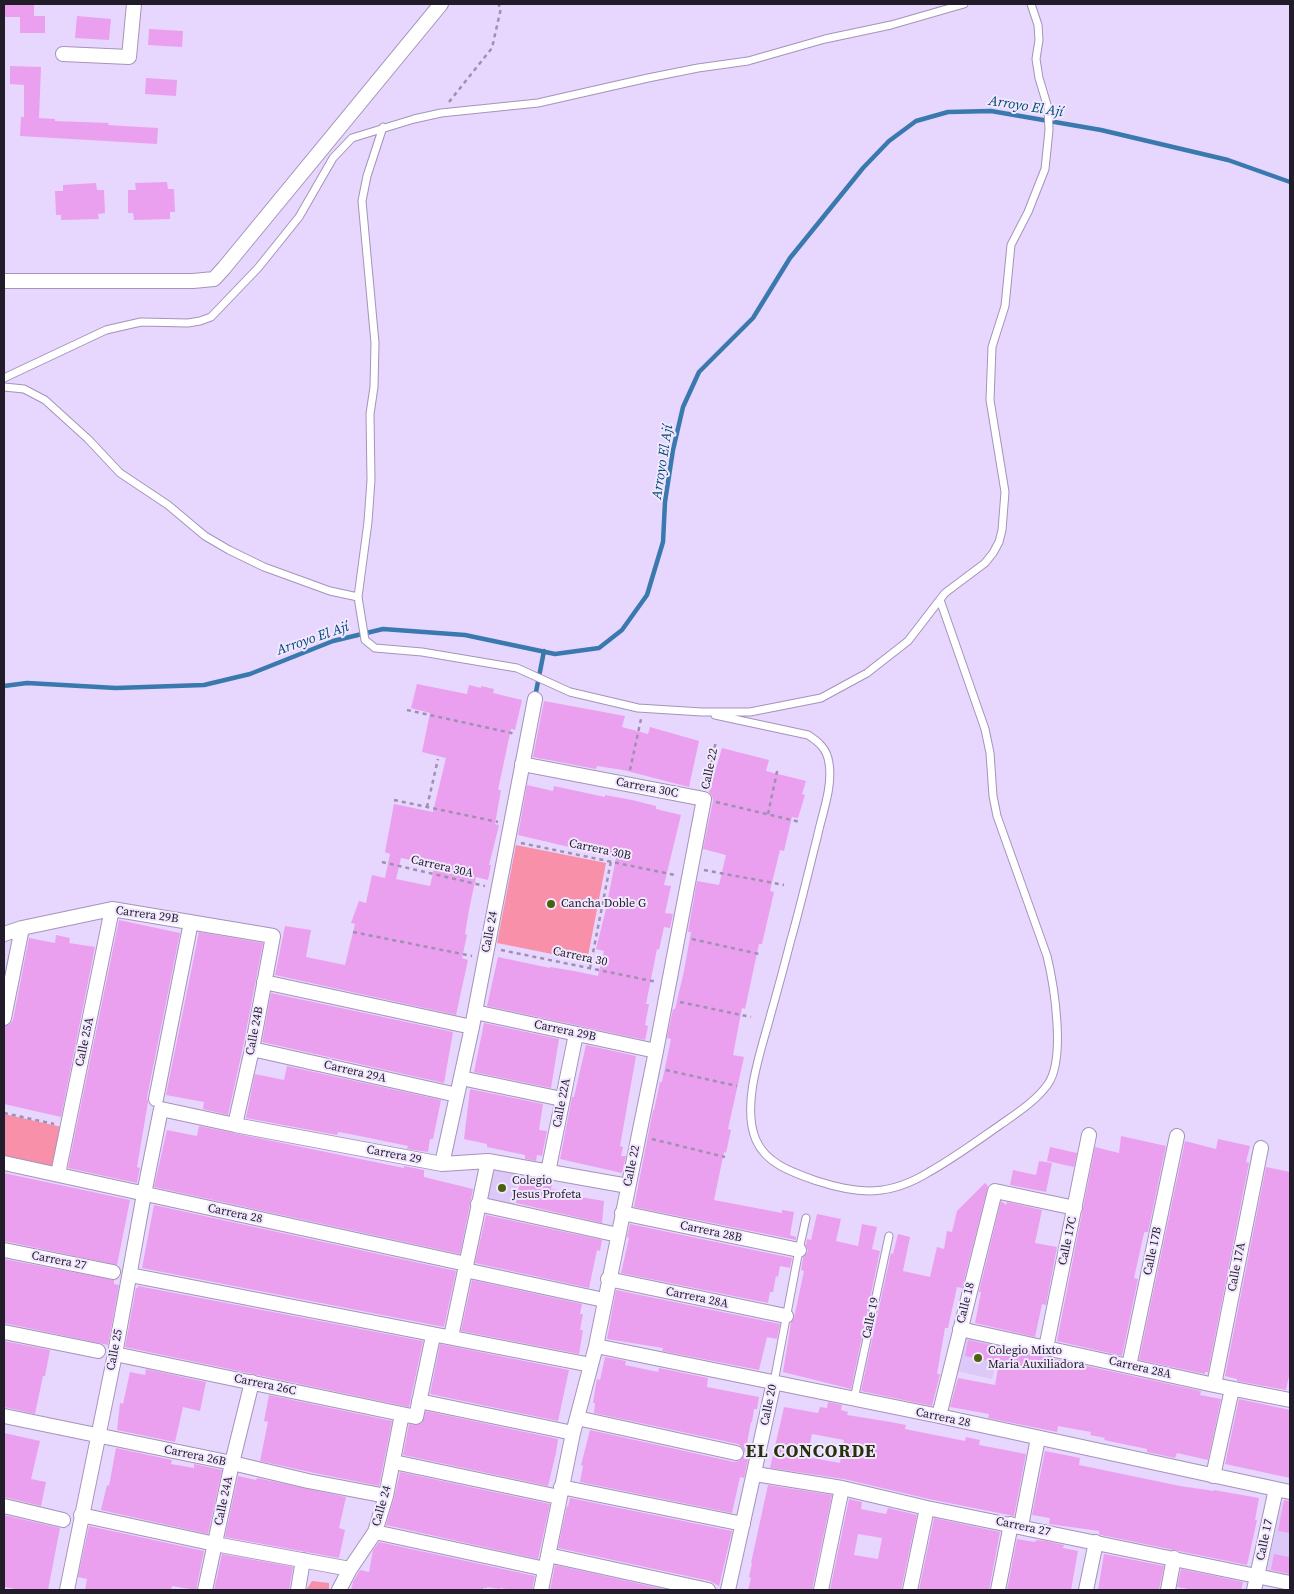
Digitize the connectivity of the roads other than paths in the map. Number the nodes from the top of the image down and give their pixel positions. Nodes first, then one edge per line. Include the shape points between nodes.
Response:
1 (134, 4) edge
2 (441, 4) edge
3 (964, 4) edge
4 (1031, 4) edge
5 (63, 54) dead end
6 (383, 127) junction
7 (4, 281) edge
8 (4, 378) edge
9 (4, 387) edge
10 (358, 597) junction
11 (940, 600) junction
12 (535, 699) dead end
13 (702, 712) junction
14 (522, 764) junction
15 (704, 799) joint
16 (112, 909) junction
17 (191, 922) junction
18 (22, 928) junction
19 (4, 934) edge
20 (272, 936) joint
21 (264, 982) junction
22 (475, 1012) junction
23 (4, 1018) edge
24 (472, 1027) junction
25 (576, 1034) junction
26 (252, 1049) junction
27 (656, 1051) junction
28 (461, 1078) junction
29 (457, 1095) junction
30 (562, 1099) junction
31 (159, 1104) junction
32 (234, 1125) junction
33 (1089, 1135) dead end
34 (1176, 1136) dead end
35 (1261, 1148) dead end
36 (488, 1161) junction
37 (4, 1162) edge
38 (442, 1164) junction
39 (548, 1172) junction
40 (58, 1174) junction
41 (628, 1186) junction
42 (144, 1194) junction
43 (478, 1204) junction
44 (1075, 1208) junction
45 (622, 1213) junction
46 (806, 1218) dead end
47 (618, 1235) junction
48 (889, 1236) dead end
49 (4, 1250) edge
50 (799, 1250) junction
51 (466, 1267) junction
52 (114, 1272) dead end
53 (130, 1276) junction
54 (608, 1279) junction
55 (604, 1300) junction
56 (786, 1316) junction
57 (960, 1329) junction
58 (4, 1332) edge
59 (433, 1336) junction
60 (450, 1337) junction
61 (596, 1346) junction
62 (1046, 1348) junction
63 (98, 1351) dead end
64 (115, 1354) junction
65 (591, 1366) junction
66 (1129, 1366) junction
67 (252, 1382) junction
68 (774, 1382) junction
69 (1214, 1385) junction
70 (1232, 1389) junction
71 (853, 1400) junction
72 (1290, 1400) edge
73 (419, 1401) junction
74 (402, 1414) junction
75 (4, 1416) edge
76 (939, 1416) junction
77 (577, 1418) junction
78 (573, 1433) junction
79 (98, 1436) junction
80 (1038, 1438) junction
81 (736, 1453) dead end
82 (394, 1462) junction
83 (232, 1463) junction
84 (754, 1474) junction
85 (1213, 1476) junction
86 (842, 1488) junction
87 (1276, 1489) junction
88 (560, 1492) junction
89 (1290, 1492) edge
90 (386, 1496) junction
91 (4, 1506) edge
92 (927, 1508) junction
93 (81, 1516) junction
94 (63, 1520) dead end
95 (743, 1524) junction
96 (1016, 1525) junction
97 (374, 1532) junction
98 (1096, 1542) junction
99 (216, 1544) junction
100 (548, 1555) junction
101 (1174, 1558) junction
102 (303, 1560) junction
103 (350, 1569) junction
104 (545, 1569) junction
105 (1257, 1576) junction
106 (1290, 1583) edge
107 (67, 1590) edge
108 (205, 1590) edge
109 (298, 1590) edge
110 (339, 1590) edge
111 (541, 1590) edge
112 (708, 1590) edge
113 (728, 1590) edge
114 (821, 1590) edge
115 (910, 1590) edge
116 (998, 1590) edge
117 (1086, 1590) edge
118 (1168, 1590) edge
119 (1254, 1590) edge

1 - 5 street via 129,57
2 - 7 street via 214,278 194,281
3 - 6 lane via 748,61 698,68 538,103 441,113
4 - 11 lane via 1038,25 1036,59 1048,108 1049,130 1045,169 1011,245 1005,306 992,347 990,400 1005,492 1002,530 993,553 985,563
6 - 8 lane via 352,138 342,147 299,217 258,268 211,317 188,323 141,322 106,330
6 - 10 lane via 362,201 376,367 370,414 368,522
9 - 10 lane via 24,389 45,400 120,473 168,505 205,536 264,567 330,591
10 - 13 lane via 365,640 374,648 501,664 570,692 629,706
11 - 13 lane via 908,641 867,672 821,698 750,712
11 - 13 lane via 985,729 997,816 1046,956 1058,1035 1049,1083 1030,1103 950,1161 907,1184 880,1190 836,1187 773,1162 763,1154 756,1140 752,1125 753,1091 828,792 829,761 825,750 808,735
12 - 14 street, Calle 24
14 - 15 street, Carrera 30C
14 - 22 street, Calle 24
15 - 27 street, Calle 22
16 - 17 street, Carrera 29B
16 - 18 street, Carrera 29B
16 - 40 street, Calle 25A
17 - 20 street, Carrera 29B
17 - 31 street, Calle 25
18 - 19 street
18 - 23 street
20 - 21 street, Calle 24B
21 - 24 street
21 - 26 street, Calle 24B
22 - 24 street, Calle 24
22 - 25 street, Carrera 29B
24 - 28 street, Calle 24
25 - 27 street, Carrera 29B
25 - 30 street, Calle 22A
26 - 29 street, Carrera 29A
26 - 32 street, Calle 24B
27 - 41 street, Calle 22
28 - 29 street, Calle 24
28 - 30 street
29 - 38 street, Calle 24
30 - 39 street, Calle 22A
31 - 32 street, Carrera 29
31 - 42 street, Calle 25
32 - 38 street, Carrera 29
33 - 44 street, Calle 17C
34 - 66 street, Calle 17B
35 - 69 street, Calle 17A
36 - 38 street, Carrera 29
36 - 39 street, Carrera 29
36 - 43 street
37 - 40 street, Carrera 28
39 - 41 street, Carrera 29
40 - 42 street, Carrera 28
41 - 45 street, Calle 22
42 - 51 street, Carrera 28
42 - 53 street, Calle 25
43 - 47 street
43 - 51 street
44 - 57 street, Calle 18 via 995,1191
44 - 62 street, Calle 17C
45 - 47 street, Calle 22
45 - 50 street, Carrera 28B
46 - 50 lane, Calle 20
47 - 54 street, Calle 22
48 - 71 lane, Calle 19
49 - 52 street, Carrera 27
50 - 56 lane, Calle 20
51 - 55 street, Carrera 28
51 - 60 street
53 - 59 street
53 - 64 street, Calle 25
54 - 55 street, Calle 22
54 - 56 street, Carrera 28A
55 - 61 street, Calle 22
56 - 68 lane, Calle 20
57 - 62 street, Carrera 28A
57 - 76 street, Calle 18
58 - 63 street
59 - 60 street
59 - 73 street
60 - 65 street
61 - 65 street, Calle 22
61 - 68 street, Carrera 28
62 - 66 street, Carrera 28A
64 - 67 street, Carrera 26C
64 - 79 street, Calle 25
65 - 77 street, Calle 22
66 - 69 street, Carrera 28A
67 - 74 street, Carrera 26C
67 - 83 street, Calle 24A
68 - 71 street, Carrera 28
68 - 84 street, Calle 20
69 - 70 street, Carrera 28A
70 - 72 street, Carrera 28A
70 - 85 street
71 - 76 street, Carrera 28
73 - 74 street, Carrera 26C via 416,1417
73 - 78 street
74 - 82 street, Calle 24
75 - 79 street, Carrera 26B
76 - 80 street, Carrera 28
77 - 78 street, Calle 22
77 - 81 street
78 - 88 street, Calle 22
79 - 83 street, Carrera 26B
79 - 93 street, Calle 25
80 - 85 street, Carrera 28
80 - 96 street
82 - 88 street
82 - 90 street, Calle 24
83 - 90 street, Carrera 26B
83 - 99 street, Calle 24A
84 - 86 street, Carrera 27
84 - 95 street, Calle 20
85 - 87 street, Carrera 28
86 - 92 street, Carrera 27
86 - 114 street
87 - 89 street, Carrera 28
87 - 105 street, Calle 17
88 - 95 street
88 - 100 street, Calle 22
90 - 97 street, Calle 24
91 - 94 street
92 - 96 street, Carrera 27
92 - 115 street
93 - 99 street
93 - 107 street, Calle 25
95 - 113 street, Calle 20
96 - 98 street, Carrera 27
96 - 116 street
97 - 103 street, Calle 24
97 - 104 street
98 - 101 street, Carrera 27
98 - 117 street
99 - 102 street
99 - 108 street, Calle 24A
100 - 104 street, Calle 22
100 - 112 street
101 - 105 street, Carrera 27
101 - 118 street
102 - 103 street
102 - 109 street
103 - 110 street, Calle 24
104 - 111 street, Calle 22
105 - 106 street, Carrera 27
105 - 119 street, Calle 17

